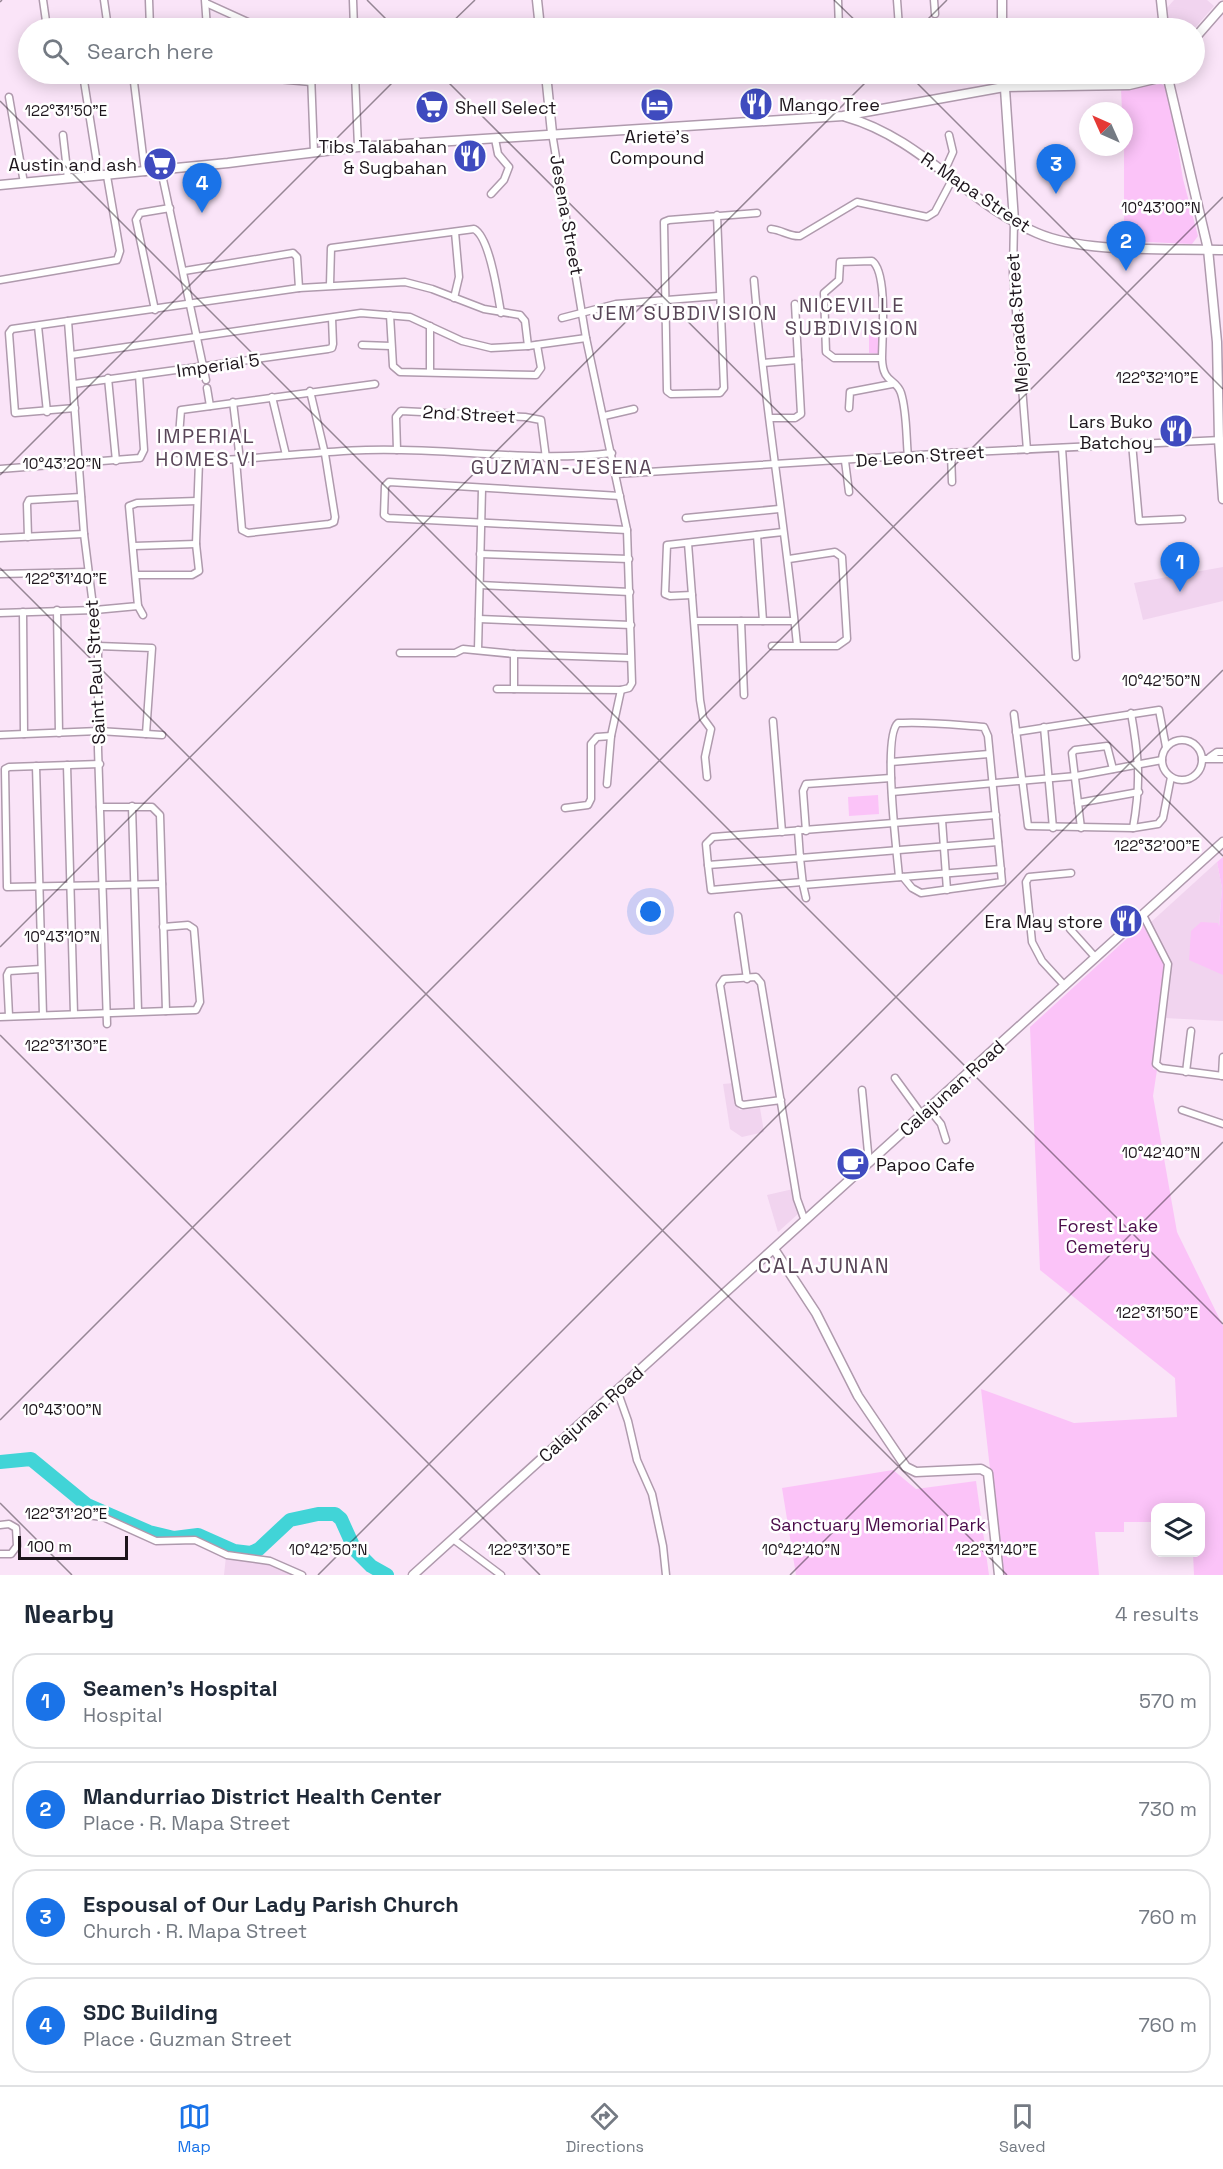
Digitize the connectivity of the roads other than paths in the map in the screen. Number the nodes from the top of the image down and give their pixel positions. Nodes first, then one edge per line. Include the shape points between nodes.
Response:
1 (43, 0) edge
2 (104, 0) edge
3 (149, 0) edge
4 (353, 0) edge
5 (537, 0) edge
6 (838, 0) edge
7 (897, 0) edge
8 (933, 0) edge
9 (1002, 0) edge
10 (1161, 0) edge
11 (206, 1) edge
12 (1223, 6) edge
13 (935, 14) dead end
14 (45, 18) edge
15 (107, 18) edge
16 (150, 18) edge
17 (207, 18) edge
18 (233, 18) edge
19 (354, 18) edge
20 (539, 18) edge
21 (839, 18) edge
22 (898, 18) edge
23 (1002, 18) edge
24 (1163, 18) edge
25 (1205, 26) edge
26 (85, 84) edge
27 (134, 84) edge
28 (311, 84) edge
29 (355, 84) edge
30 (547, 84) edge
31 (1133, 84) edge
32 (1170, 84) edge
33 (1004, 87) junction
34 (9, 97) dead end
35 (843, 116) junction
36 (552, 133) junction
37 (63, 135) dead end
38 (949, 135) dead end
39 (495, 139) junction
40 (358, 147) junction
41 (314, 153) junction
42 (161, 170) junction
43 (146, 172) junction
44 (944, 172) junction
45 (103, 176) junction
46 (953, 178) junction
47 (68, 179) junction
48 (24, 183) junction
49 (0, 185) edge
50 (491, 194) dead end
51 (170, 208) junction
52 (758, 213) dead end
53 (717, 216) junction
54 (1014, 221) junction
55 (771, 229) dead end
56 (455, 232) junction
57 (1208, 249) junction
58 (1223, 250) edge
59 (184, 271) junction
60 (0, 279) edge
61 (754, 280) dead end
62 (330, 285) junction
63 (299, 288) junction
64 (718, 296) junction
65 (454, 298) junction
66 (666, 301) junction
67 (795, 304) dead end
68 (191, 305) junction
69 (155, 310) junction
70 (501, 313) junction
71 (584, 314) junction
72 (390, 315) junction
73 (332, 318) junction
74 (562, 318) dead end
75 (68, 321) junction
76 (38, 326) junction
77 (430, 326) junction
78 (198, 337) junction
79 (586, 338) junction
80 (362, 345) dead end
81 (537, 345) junction
82 (391, 346) junction
83 (528, 346) junction
84 (71, 355) junction
85 (882, 357) junction
86 (798, 360) junction
87 (763, 363) junction
88 (1220, 365) edge
89 (204, 367) junction
90 (430, 372) junction
91 (139, 375) junction
92 (108, 378) junction
93 (74, 384) junction
94 (375, 384) dead end
95 (892, 384) junction
96 (310, 391) junction
97 (272, 397) junction
98 (233, 402) junction
99 (210, 406) junction
100 (75, 408) junction
101 (849, 408) dead end
102 (634, 409) dead end
103 (47, 412) junction
104 (604, 416) junction
105 (770, 418) junction
106 (179, 435) dead end
107 (1221, 440) edge
108 (1132, 443) junction
109 (1062, 448) junction
110 (397, 450) junction
111 (1027, 450) junction
112 (612, 453) junction
113 (951, 453) junction
114 (325, 454) junction
115 (285, 455) junction
116 (909, 457) junction
117 (546, 458) junction
118 (171, 460) dead end
119 (238, 460) junction
120 (116, 461) junction
121 (199, 461) junction
122 (845, 461) junction
123 (79, 464) junction
124 (774, 465) junction
125 (0, 469) edge
126 (616, 474) junction
127 (952, 482) dead end
128 (482, 489) junction
129 (849, 492) dead end
130 (620, 496) junction
131 (81, 497) junction
132 (1223, 499) edge
133 (197, 501) junction
134 (779, 509) junction
135 (686, 518) dead end
136 (1182, 519) dead end
137 (481, 521) junction
138 (627, 530) junction
139 (783, 532) junction
140 (84, 534) junction
141 (758, 535) junction
142 (27, 537) junction
143 (0, 538) edge
144 (688, 543) junction
145 (196, 544) junction
146 (134, 546) junction
147 (480, 554) junction
148 (629, 559) junction
149 (789, 559) junction
150 (88, 572) junction
151 (0, 574) edge
152 (135, 575) junction
153 (480, 585) junction
154 (630, 592) junction
155 (692, 595) junction
156 (138, 606) junction
157 (57, 610) junction
158 (95, 610) junction
159 (22, 612) junction
160 (0, 613) edge
161 (143, 615) dead end
162 (479, 619) junction
163 (696, 621) junction
164 (741, 621) junction
165 (763, 621) junction
166 (794, 621) junction
167 (631, 625) junction
168 (797, 645) junction
169 (98, 646) junction
170 (772, 646) dead end
171 (478, 650) junction
172 (400, 653) dead end
173 (514, 654) junction
174 (1076, 657) dead end
175 (630, 658) junction
176 (497, 689) dead end
177 (514, 689) junction
178 (621, 690) junction
179 (744, 696) dead end
180 (1131, 713) junction
181 (1014, 714) dead end
182 (773, 722) dead end
183 (1044, 727) junction
184 (99, 731) junction
185 (1016, 732) junction
186 (59, 733) junction
187 (24, 734) junction
188 (146, 734) junction
189 (0, 735) edge
190 (162, 735) dead end
191 (611, 736) junction
192 (1166, 747) junction
193 (1223, 752) edge
194 (989, 754) junction
195 (1206, 758) junction
196 (1223, 759) edge
197 (1162, 760) junction
198 (891, 762) junction
199 (100, 764) junction
200 (67, 765) junction
201 (1140, 765) junction
202 (36, 766) junction
203 (1113, 769) junction
204 (1076, 776) junction
205 (706, 777) dead end
206 (1171, 777) junction
207 (891, 778) junction
208 (1050, 778) junction
209 (1021, 781) junction
210 (607, 784) dead end
211 (993, 784) junction
212 (892, 792) junction
213 (1139, 792) junction
214 (1078, 803) junction
215 (132, 806) junction
216 (100, 807) junction
217 (565, 808) dead end
218 (996, 815) junction
219 (942, 820) junction
220 (894, 824) junction
221 (1053, 828) junction
222 (1081, 828) junction
223 (1133, 828) junction
224 (802, 830) junction
225 (782, 832) junction
226 (998, 842) junction
227 (1223, 842) edge
228 (944, 847) junction
229 (896, 851) junction
230 (800, 858) junction
231 (708, 865) junction
232 (1001, 869) junction
233 (945, 873) junction
234 (1071, 873) dead end
235 (901, 877) junction
236 (803, 883) junction
237 (162, 884) junction
238 (105, 885) junction
239 (133, 885) junction
240 (40, 886) junction
241 (71, 886) junction
242 (946, 890) junction
243 (806, 898) dead end
244 (1143, 915) junction
245 (738, 916) dead end
246 (163, 927) junction
247 (1070, 929) dead end
248 (1096, 958) junction
249 (41, 969) junction
250 (747, 979) junction
251 (1065, 986) junction
252 (138, 1011) junction
253 (166, 1011) junction
254 (107, 1013) junction
255 (74, 1014) junction
256 (42, 1015) junction
257 (9, 1016) junction
258 (0, 1017) edge
259 (107, 1024) dead end
260 (1191, 1031) dead end
261 (1223, 1057) edge
262 (1186, 1072) junction
263 (1222, 1076) edge
264 (894, 1078) dead end
265 (862, 1090) dead end
266 (780, 1100) junction
267 (1182, 1110) dead end
268 (925, 1112) junction
269 (1223, 1124) edge
270 (946, 1140) dead end
271 (868, 1164) junction
272 (805, 1221) junction
273 (774, 1249) junction
274 (617, 1390) junction
275 (78, 1514) dead end
276 (0, 1525) edge
277 (453, 1539) junction
278 (0, 1554) edge
279 (302, 1575) edge
280 (413, 1575) edge
281 (501, 1575) edge
282 (666, 1575) edge
283 (999, 1575) edge

1 - 14 street
2 - 15 street
3 - 16 street
4 - 19 street
5 - 20 main road
6 - 21 street
7 - 22 street
8 - 13 street
9 - 23 main road
10 - 24 main road
11 - 17 street
11 - 18 street
12 - 25 main road
26 - 45 street
27 - 43 street
28 - 41 street
29 - 40 street
30 - 36 main road
31 - 33 main road
32 - 57 main road
33 - 35 main road
33 - 54 main road, Mejorada Street
34 - 48 street
35 - 36 main road
35 - 44 main road, R. Mapa Street via 888,132
36 - 39 main road
36 - 71 street, Jesena Street
37 - 47 street
38 - 44 street via 953,152
39 - 40 main road
39 - 50 street via 498,154 509,167 504,180
40 - 41 main road
41 - 42 main road
42 - 43 main road
42 - 51 street
43 - 45 main road
44 - 46 main road, R. Mapa Street
45 - 47 main road
45 - 60 street via 120,255 117,260
46 - 54 main road, R. Mapa Street
46 - 55 street via 935,212 927,217 857,202 800,236
47 - 48 main road
48 - 49 main road
51 - 59 street
51 - 69 street via 140,213 136,220
52 - 53 street
53 - 64 street
53 - 66 street via 664,222
54 - 57 main road, R. Mapa Street via 1055,240 1086,246
54 - 111 street, Mejorada Street via 1013,273
56 - 62 street via 331,248
56 - 65 street via 459,277
56 - 70 street via 474,229 480,234 496,278
57 - 58 main road, R. Mapa Street
57 - 88 main road
59 - 63 street via 293,254 297,257
59 - 68 street
61 - 87 street
62 - 63 street
62 - 65 street via 405,282
63 - 68 street
64 - 66 street
64 - 66 street via 724,388 720,393 668,394
65 - 70 street
66 - 71 street via 616,304
67 - 86 street
68 - 69 street
68 - 78 street
69 - 75 street
70 - 83 street via 523,317
71 - 74 street
71 - 79 street, Jesena Street
72 - 73 street via 361,313
72 - 77 street via 410,317
72 - 82 street
73 - 78 street
73 - 89 street, Imperial 5 via 332,348
75 - 76 street
75 - 84 street, Saint Paul Street
76 - 103 street
76 - 103 street via 9,333 13,407 18,414
77 - 83 street via 462,341 491,348
77 - 90 street
78 - 84 street
78 - 89 street
79 - 81 street
79 - 104 street, Jesena Street
80 - 82 street
81 - 83 street
81 - 90 street via 541,368 536,375
82 - 90 street via 395,371
84 - 93 street, Saint Paul Street
85 - 85 street via 879,270 872,261 840,262 839,280 824,293 826,352 834,358
85 - 95 street via 886,378
86 - 87 street
86 - 105 street via 800,416
87 - 105 street
88 - 107 main road
89 - 91 street, Imperial 5
89 - 99 street
91 - 92 street, Imperial 5
91 - 120 street via 144,453 140,458
92 - 93 street, Imperial 5
92 - 120 street
93 - 100 street, Saint Paul Street
94 - 96 street
95 - 101 street via 850,392
95 - 116 street via 901,393
96 - 97 street
96 - 114 street
97 - 98 street
97 - 115 street
98 - 99 street
98 - 119 street
99 - 106 street via 180,411
100 - 103 street
100 - 123 street, Saint Paul Street
102 - 104 street
104 - 112 street, Jesena Street
105 - 124 street
107 - 108 street, De Leon Street
107 - 132 main road
108 - 109 street, De Leon Street
108 - 136 street via 1139,521
109 - 111 street, De Leon Street
109 - 174 street
110 - 114 street
110 - 117 street
110 - 117 street, 2nd Street via 401,411 541,420
111 - 113 street, De Leon Street
112 - 117 street
112 - 126 street, Jesena Street
113 - 116 street, De Leon Street
113 - 127 street
114 - 115 street
114 - 119 street via 334,522 248,533 242,530
115 - 119 street
116 - 122 street, De Leon Street
118 - 121 street
119 - 121 street
120 - 123 street
121 - 133 street
122 - 124 street, De Leon Street
122 - 129 street
123 - 125 street
123 - 131 street, Saint Paul Street
124 - 126 street, De Leon Street
124 - 134 street
126 - 130 street, Jesena Street
128 - 130 street
128 - 137 street
128 - 137 street via 389,482 385,486 384,515
130 - 138 street, Jesena Street
131 - 140 street, Saint Paul Street
131 - 142 street via 29,500
133 - 145 street
133 - 146 street via 131,504 128,510
134 - 135 street
134 - 139 street
137 - 138 street
137 - 147 street
138 - 148 street, Jesena Street
139 - 141 street
139 - 149 street
140 - 142 street
140 - 150 street, Saint Paul Street
141 - 144 street
141 - 165 street
142 - 143 street
144 - 155 street
144 - 155 street via 665,547 665,594
145 - 146 street
145 - 152 street via 199,569 195,575
146 - 152 street
147 - 148 street
147 - 153 street
148 - 154 street, Jesena Street
149 - 166 street
149 - 168 street via 835,552 844,562 847,639 837,646
150 - 151 street
150 - 158 street, Saint Paul Street
152 - 156 street
153 - 154 street
153 - 162 street
154 - 167 street, Jesena Street
155 - 163 street
156 - 158 street
156 - 161 street
157 - 158 street
157 - 159 street
157 - 186 street
158 - 169 street, Saint Paul Street
159 - 160 street
159 - 187 street
162 - 167 street
162 - 171 street
163 - 164 street
163 - 205 street via 703,718 711,729 705,757
164 - 165 street
164 - 179 street
165 - 166 street
166 - 168 street
167 - 175 street, Jesena Street
168 - 170 street
169 - 184 street, Saint Paul Street
169 - 188 street via 152,648
171 - 172 street
171 - 173 street
173 - 175 street
173 - 177 street
175 - 178 street, Jesena Street via 632,683
176 - 177 street
177 - 178 street
178 - 191 street
180 - 183 street
180 - 192 street via 1161,711
180 - 201 street
181 - 185 street
182 - 225 street
183 - 185 street
183 - 208 street
184 - 186 street
184 - 188 street
184 - 199 street, Saint Paul Street
185 - 209 street
186 - 187 street
187 - 189 street
188 - 190 street
191 - 210 street
191 - 217 street via 597,737 591,744 588,805
192 - 195 street via 1185,740 1197,746
192 - 197 street
193 - 195 street
194 - 198 street
194 - 198 street via 984,727 898,723 892,730
194 - 211 street
195 - 196 street
195 - 206 street via 1194,776 1183,780
197 - 201 street
197 - 206 street
198 - 207 street
199 - 200 street
199 - 216 street, Saint Paul Street
200 - 202 street
200 - 241 street
201 - 203 street
201 - 213 street
202 - 240 street
202 - 240 street via 5,769 5,877 8,888
203 - 204 street
203 - 204 street via 1107,746 1076,750 1072,753
204 - 208 street
204 - 214 street
206 - 223 street via 1161,822
207 - 212 street
207 - 224 street via 806,784 802,791
208 - 209 street
208 - 221 street
209 - 211 street
209 - 221 street via 1026,825
211 - 212 street
211 - 218 street
212 - 220 street
213 - 214 street
213 - 223 street
214 - 222 street
215 - 216 street
215 - 237 street via 159,811
215 - 239 street
216 - 238 street, Saint Paul Street
218 - 219 street
218 - 226 street
219 - 220 street
219 - 228 street
220 - 224 street
220 - 229 street
221 - 222 street
222 - 223 street
224 - 225 street
224 - 230 street
225 - 231 street via 710,838 706,844
226 - 228 street
226 - 232 street
227 - 244 main road, Calajunan Road
228 - 229 street
228 - 233 street
229 - 230 street
229 - 235 street
230 - 231 street
230 - 236 street
231 - 236 street via 711,890
232 - 233 street
232 - 242 street via 999,884
233 - 235 street
233 - 242 street
234 - 251 street via 1029,877 1026,882 1032,942 1042,961
235 - 236 street
235 - 242 street via 917,892
236 - 243 street
237 - 239 street
237 - 246 street
238 - 239 street
238 - 241 street
238 - 254 street, Saint Paul Street
239 - 252 street
240 - 241 street
240 - 249 street
241 - 255 street
244 - 248 main road, Calajunan Road
244 - 262 street via 1168,964 1156,1064
245 - 250 street
246 - 253 street
246 - 253 street via 188,925 194,929 200,1002 196,1010
247 - 248 street
248 - 251 main road, Calajunan Road
249 - 256 street
249 - 257 street via 9,971
250 - 266 street via 756,977 761,983
250 - 266 street via 724,980 720,985 739,1103 743,1106
251 - 268 main road, Calajunan Road
252 - 253 street
252 - 254 street
254 - 255 street
254 - 259 street, Saint Paul Street
255 - 256 street
256 - 257 street
257 - 258 street
260 - 262 street
261 - 263 street
262 - 263 street
264 - 268 street
265 - 271 street
266 - 272 street via 797,1199
267 - 269 street
268 - 270 street via 943,1129
268 - 271 main road, Calajunan Road
271 - 272 main road, Calajunan Road
272 - 273 main road, Calajunan Road
273 - 274 main road, Calajunan Road
273 - 283 main road via 812,1306 858,1396 906,1467 916,1472 981,1469 988,1473
274 - 277 main road, Calajunan Road
274 - 282 street via 637,1460 652,1494
275 - 279 street via 103,1517 156,1541 195,1540 227,1555 270,1561
276 - 278 street via 16,1528 17,1546 11,1554
277 - 280 main road, Calajunan Road
277 - 281 street

